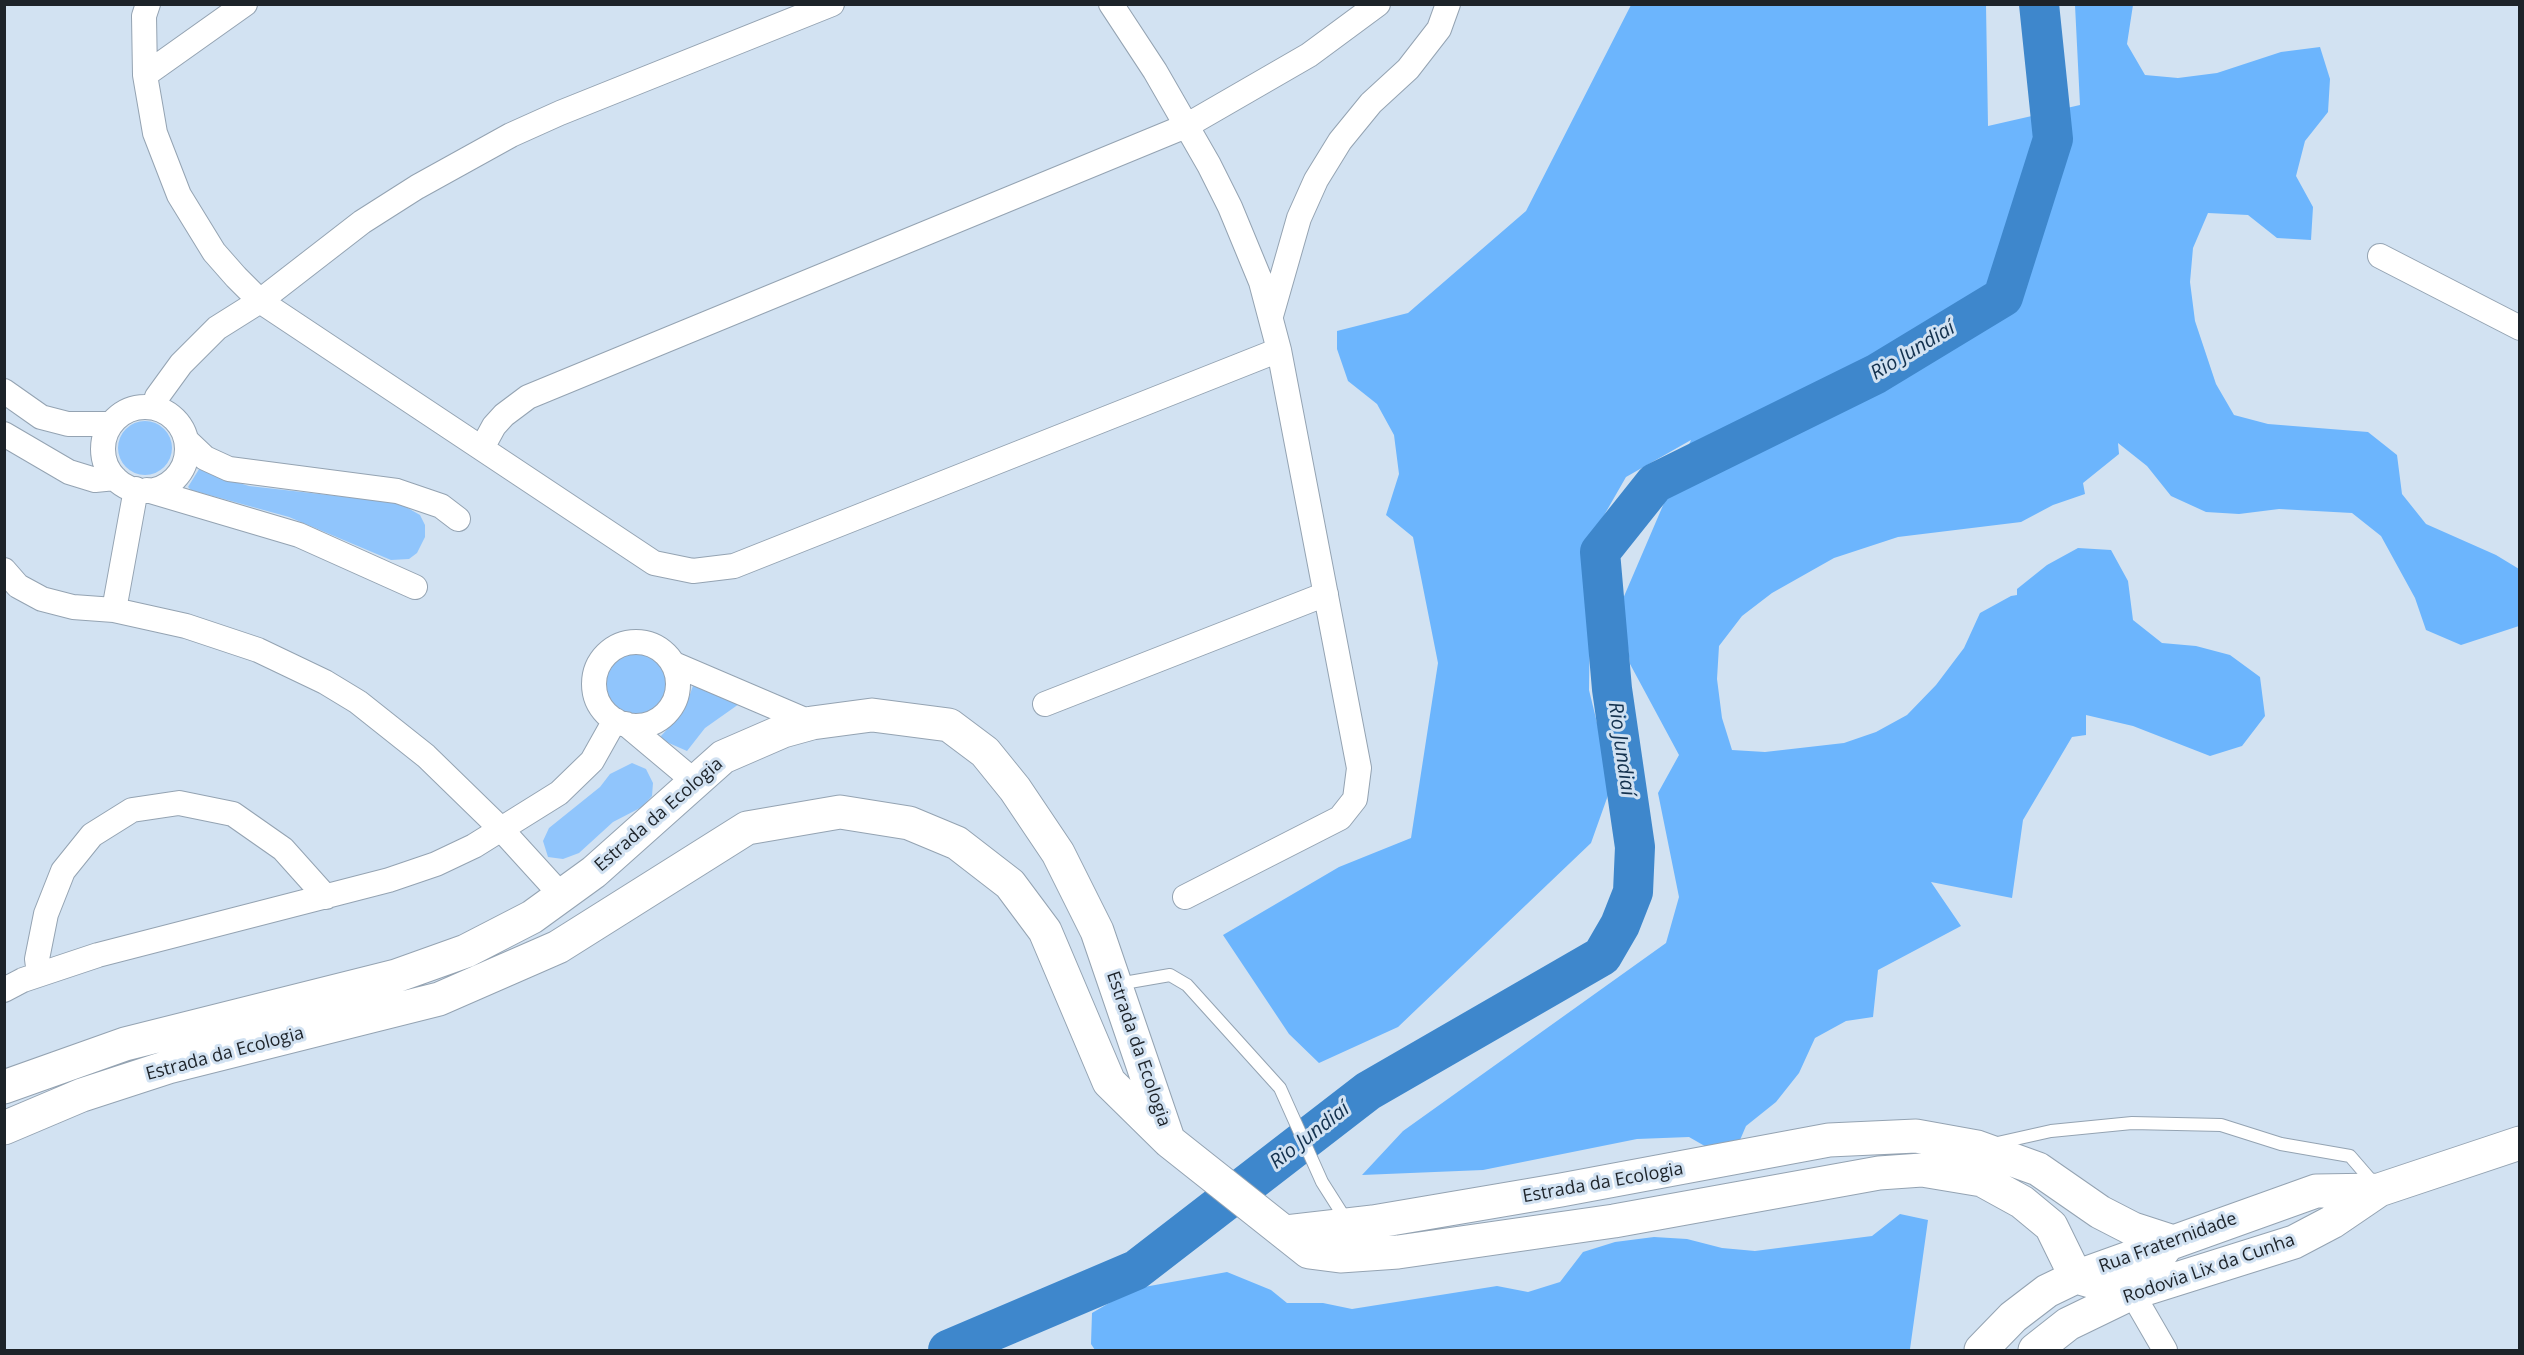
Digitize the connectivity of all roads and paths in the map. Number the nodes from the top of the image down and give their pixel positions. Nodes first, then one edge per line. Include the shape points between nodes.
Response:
1 (147, 4) edge
2 (245, 4) edge
3 (832, 4) edge
4 (1111, 4) edge
5 (1378, 4) edge
6 (1448, 4) edge
7 (145, 75) junction
8 (1186, 126) junction
9 (2380, 256) dead end
10 (260, 301) junction
11 (1271, 316) junction
12 (2520, 328) edge
13 (1279, 350) junction
14 (4, 392) edge
15 (154, 408) junction
16 (111, 424) junction
17 (4, 434) edge
18 (186, 440) junction
19 (482, 448) junction
20 (133, 486) junction
21 (458, 519) dead end
22 (4, 570) edge
23 (415, 587) dead end
24 (1326, 594) junction
25 (114, 610) junction
26 (674, 664) junction
27 (1045, 704) dead end
28 (621, 722) junction
29 (812, 723) junction
30 (694, 781) junction
31 (501, 829) junction
32 (562, 896) junction
33 (326, 897) junction
34 (1185, 897) dead end
35 (39, 974) junction
36 (1116, 984) junction
37 (4, 990) edge
38 (4, 1087) edge
39 (4, 1128) edge
40 (1168, 1141) junction
41 (2520, 1143) edge
42 (1977, 1147) junction
43 (2379, 1190) junction
44 (1358, 1239) junction
45 (2170, 1241) junction
46 (2076, 1276) junction
47 (2132, 1293) junction
48 (1981, 1350) edge
49 (2035, 1350) edge
50 (2165, 1350) edge

1 - 7 street
2 - 7 street
3 - 10 street via 511,135 362,222
4 - 8 street
5 - 8 street via 1309,55
6 - 11 street via 1439,29 1408,69 1371,103 1340,141 1316,180 1299,218
7 - 10 street via 155,133 179,195 214,252
8 - 11 street via 1249,249
8 - 19 street via 528,397 499,420
9 - 12 street
10 - 15 street via 198,345 166,384
10 - 19 street
11 - 13 street
13 - 19 street via 734,566 707,571 654,563
13 - 24 street
14 - 16 street via 41,417 68,424
15 - 16 street via 130,410
15 - 18 street via 174,419
16 - 20 street via 103,446 108,469
17 - 20 street via 69,472
18 - 20 street via 178,474 170,482
18 - 21 street via 205,458 229,469 397,491 441,506
20 - 23 street via 299,535
20 - 25 street
22 - 25 street via 18,586 42,598 73,607
24 - 27 street
24 - 34 street via 1359,768 1355,799 1330,825
25 - 31 street via 222,637 325,682 358,702 426,756
26 - 28 street via 678,688 669,710 650,723
26 - 28 street via 667,654 646,643 622,644 603,657 594,680 595,692 599,703
26 - 29 street
28 - 30 street
28 - 31 street via 576,778 540,807
29 - 30 street, Estrada da Ecologia via 763,738 723,757
29 - 36 street, Estrada da Ecologia via 872,715 938,723 949,725 985,752 1058,853 1096,931
30 - 32 street, Estrada da Ecologia
31 - 32 street
31 - 33 street via 456,856 413,874
32 - 38 street, Estrada da Ecologia via 500,935 432,965 125,1044
33 - 35 street via 98,955
33 - 35 street via 284,849 232,814 179,803 132,810 93,834 63,871 46,914 37,959
35 - 37 street
36 - 40 street, Estrada da Ecologia
36 - 44 lane via 1170,975 1188,985 1280,1088 1322,1182
39 - 40 street, Estrada da Ecologia via 82,1095 168,1067 439,999 558,947 747,828 840,812 909,823 957,843 1010,884 1045,931 1108,1082
40 - 44 street, Estrada da Ecologia via 1309,1252 1340,1256
41 - 43 street, Rodovia Lix da Cunha
42 - 43 lane via 2051,1131 2132,1123 2221,1125 2281,1144 2350,1156
42 - 44 street, Estrada da Ecologia via 1916,1136 1829,1140 1584,1186
42 - 45 street, Estrada da Ecologia via 2038,1169 2100,1212 2133,1229
43 - 45 street, Rua Fraternidade via 2316,1191
43 - 47 street, Rodovia Lix da Cunha via 2294,1242
44 - 46 street, Estrada da Ecologia via 1398,1252 1603,1222 1879,1173 1922,1170 1982,1180 2022,1202 2051,1226
45 - 46 street, Rua Fraternidade
45 - 47 street
46 - 47 street
46 - 48 street, Rua Fraternidade via 2013,1317
47 - 49 street, Rodovia Lix da Cunha via 2068,1324
47 - 50 street

